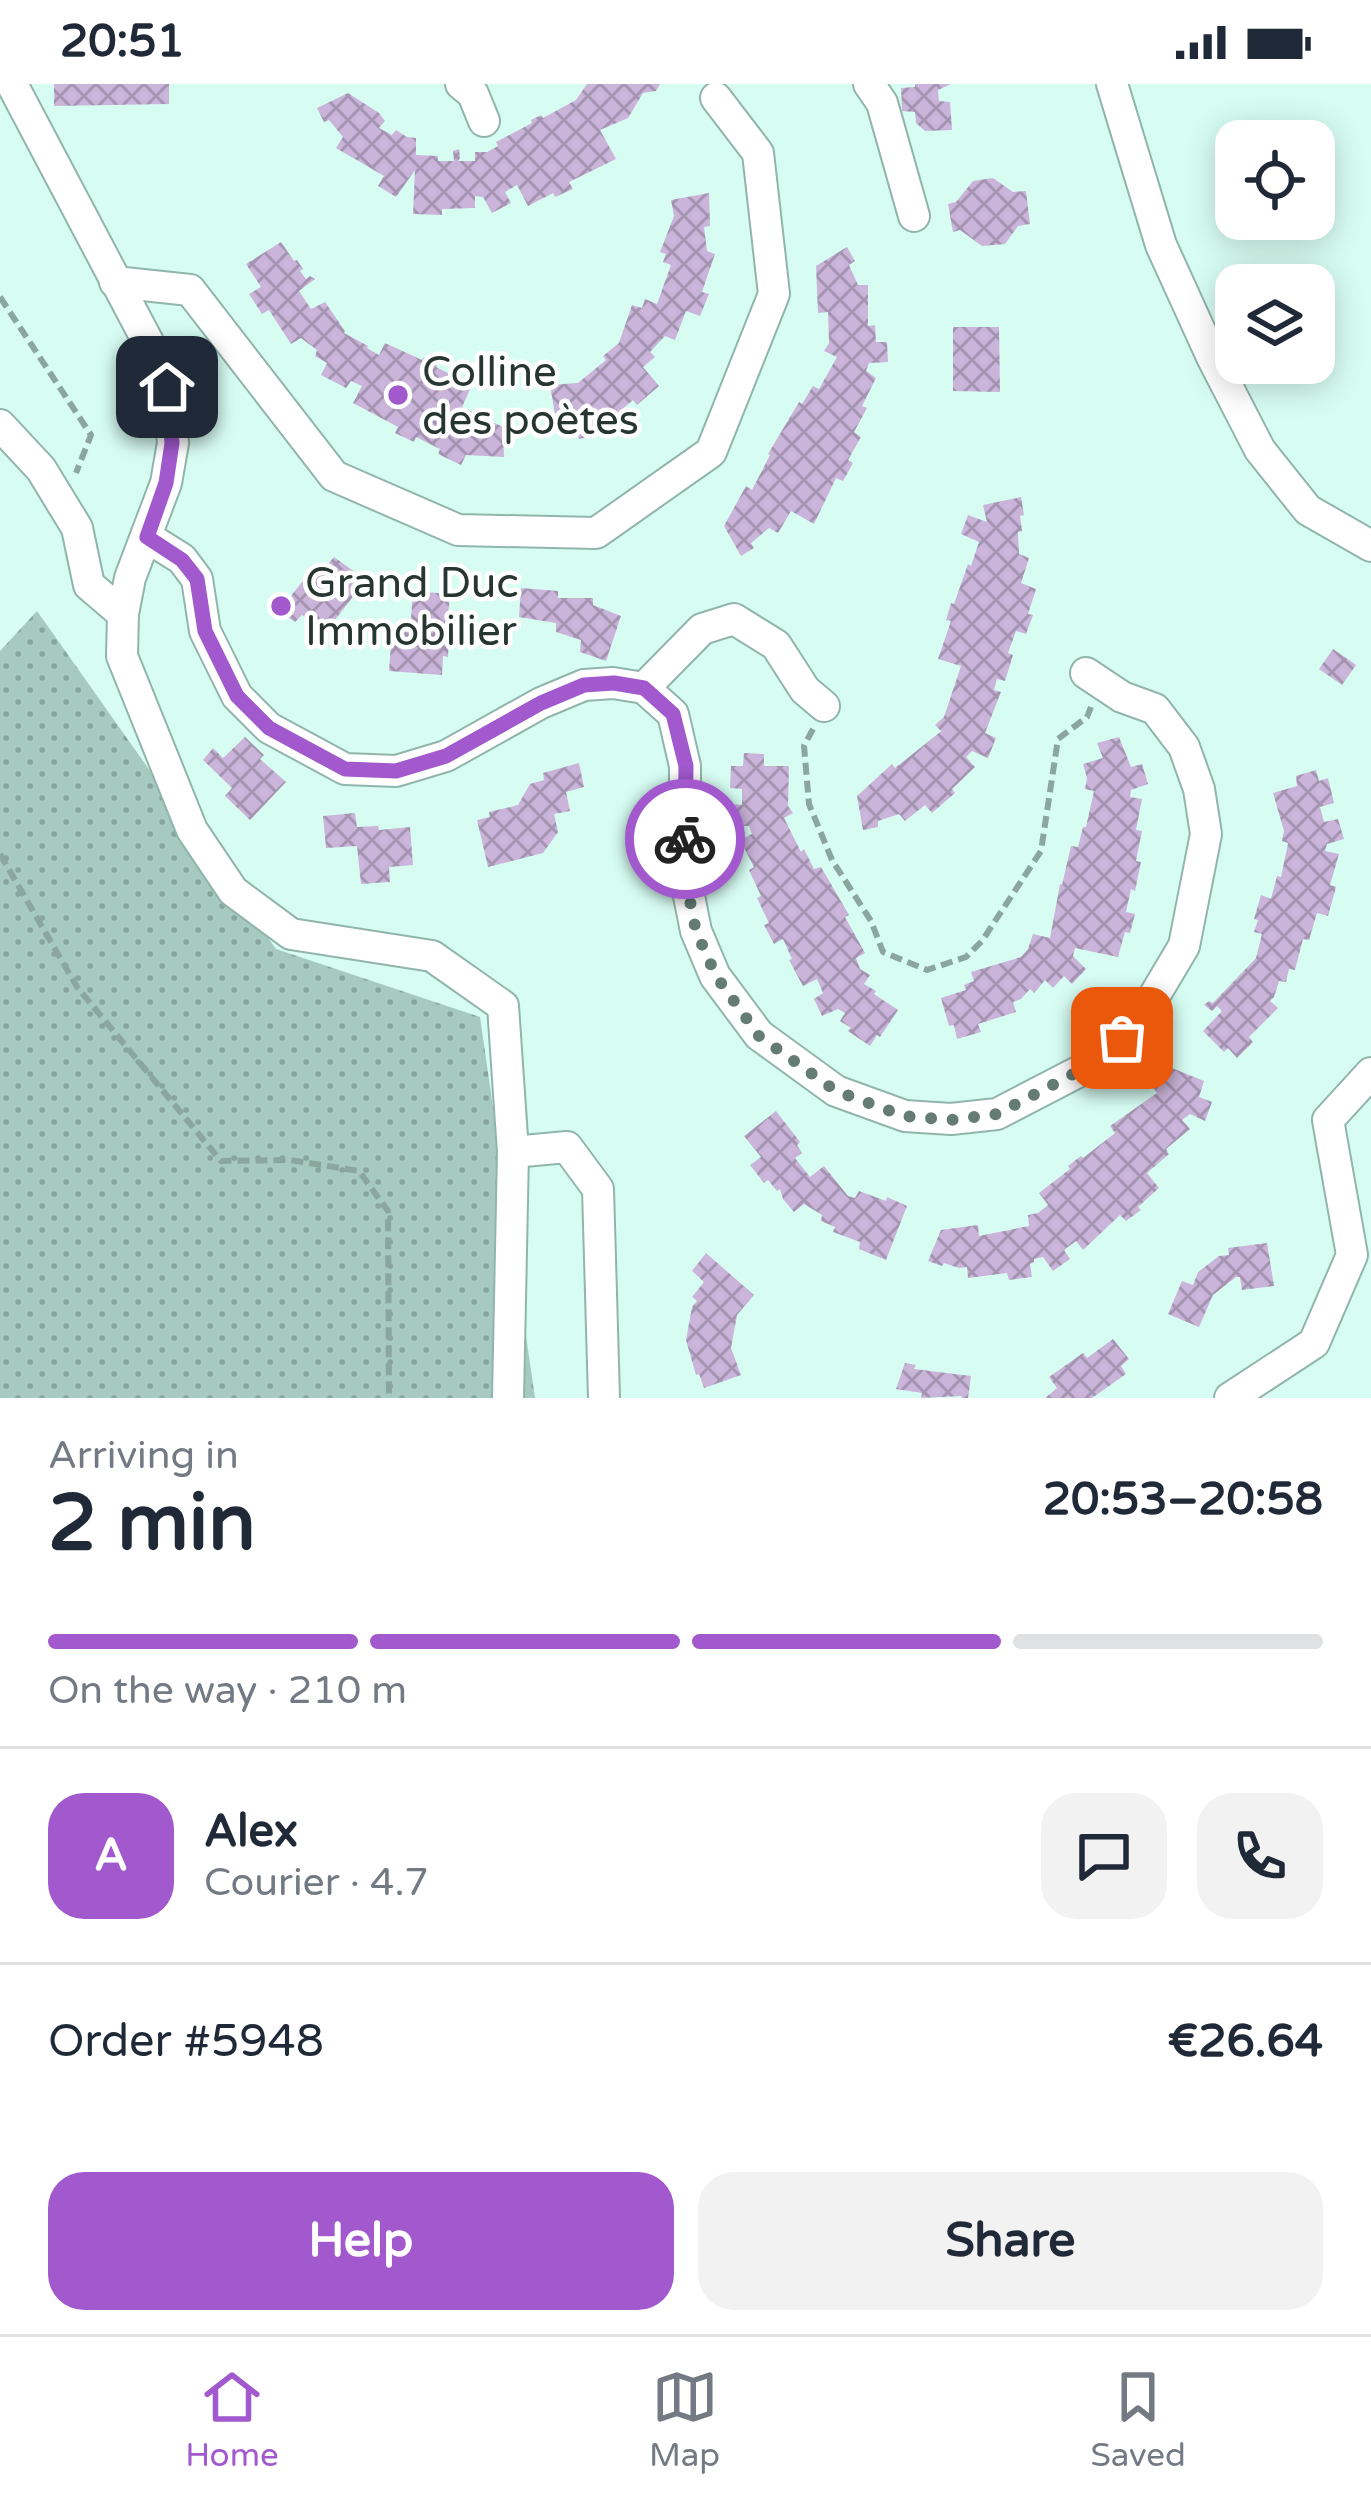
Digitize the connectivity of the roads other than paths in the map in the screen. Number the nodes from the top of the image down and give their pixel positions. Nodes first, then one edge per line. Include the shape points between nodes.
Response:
1 (12, 84) edge
2 (461, 84) edge
3 (868, 84) edge
4 (1112, 84) edge
5 (716, 98) dead end
6 (484, 121) dead end
7 (914, 216) dead end
8 (116, 282) junction
9 (0, 425) edge
10 (147, 537) junction
11 (1371, 546) edge
12 (123, 614) junction
13 (1093, 677) road end
14 (644, 688) junction
15 (824, 706) road end
16 (1371, 1073) edge
17 (513, 1152) junction
18 (508, 1398) edge
19 (604, 1398) edge
20 (1230, 1398) edge

1 - 8 street
2 - 6 street
3 - 7 street via 882,103
4 - 11 street via 1161,245 1260,450 1308,510
5 - 8 street via 758,153 774,294 711,452 596,533 458,530 334,476 190,290
8 - 10 street via 167,387 172,443
9 - 12 street via 41,469 77,528 89,585
10 - 12 street
10 - 14 street via 197,579 205,631 237,696 269,728 345,769 396,771 446,756 584,685
12 - 17 street via 122,656 192,830 233,892 290,934 432,956 503,1006
13 - 14 street via 1155,710 1184,747 1199,789 1206,834 1184,946 1143,1015 1100,1060 997,1114 951,1120 904,1116 836,1091 759,1036 716,976 685,876 686,766 673,714
14 - 15 street via 702,629 734,619 776,645
16 - 20 street via 1328,1120 1352,1255 1324,1321 1314,1343
17 - 18 street
17 - 19 street via 567,1147 598,1189

